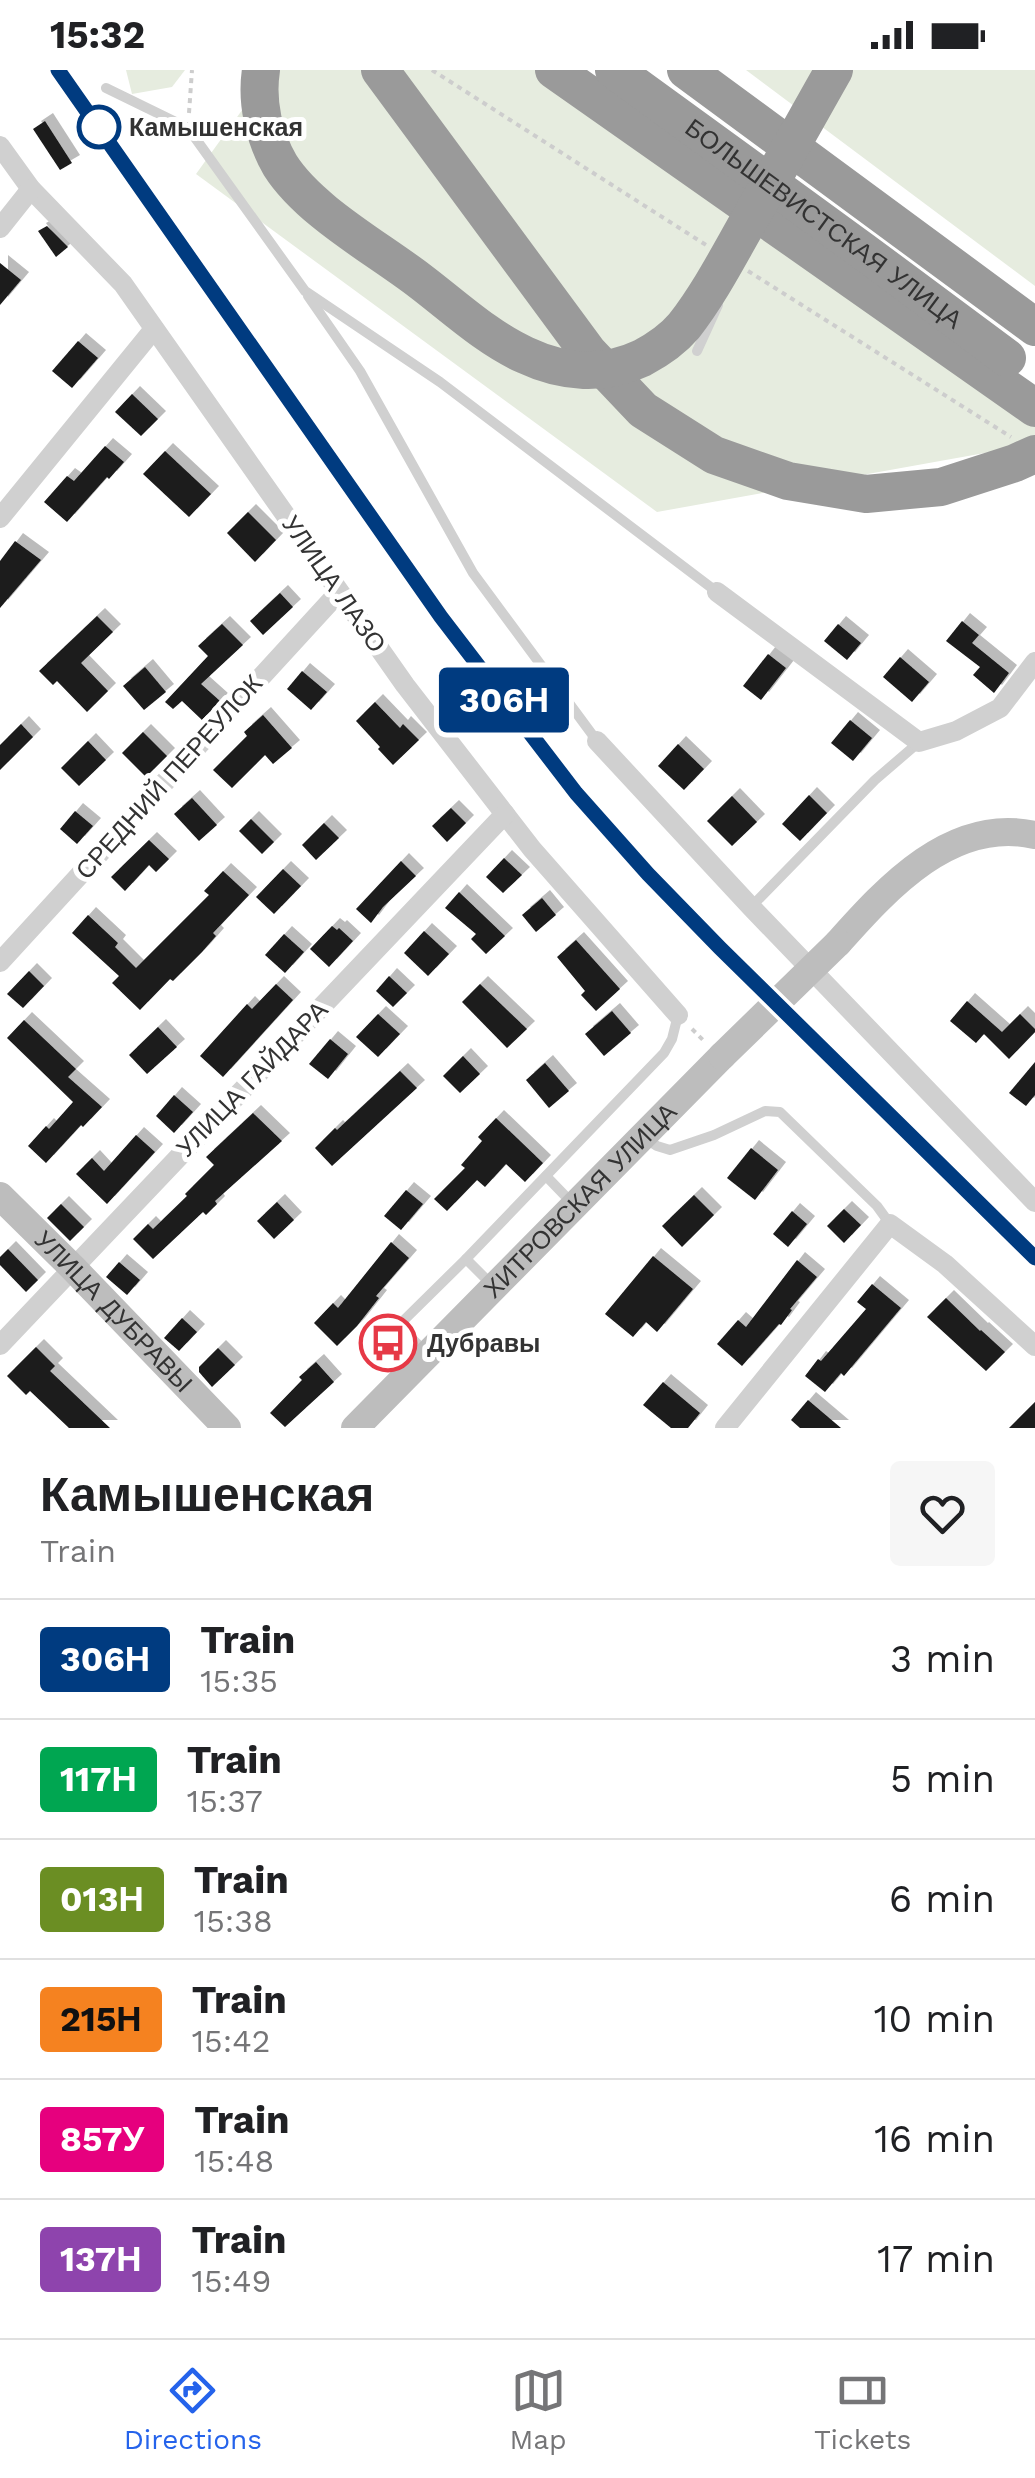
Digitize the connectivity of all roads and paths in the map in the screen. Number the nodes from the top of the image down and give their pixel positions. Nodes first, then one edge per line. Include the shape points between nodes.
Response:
1 (192, 70) edge
2 (261, 70) edge
3 (380, 70) edge
4 (554, 70) edge
5 (614, 70) edge
6 (686, 70) edge
7 (834, 70) edge
8 (106, 88) dead end
9 (188, 128) junction
10 (0, 146) edge
11 (31, 188) junction
12 (0, 228) edge
13 (719, 274) junction
14 (305, 292) junction
15 (1035, 327) edge
16 (154, 329) junction
17 (697, 351) dead end
18 (1035, 380) edge
19 (1035, 408) edge
20 (1035, 454) edge
21 (0, 518) edge
22 (339, 592) junction
23 (717, 592) joint
24 (1035, 662) edge
25 (598, 741) joint
26 (919, 742) junction
27 (505, 814) junction
28 (1035, 835) edge
29 (752, 906) junction
30 (0, 962) edge
31 (678, 1015) joint
32 (642, 1136) junction
33 (546, 1176) junction
34 (0, 1196) edge
35 (1035, 1202) edge
36 (574, 1205) junction
37 (890, 1224) junction
38 (466, 1259) junction
39 (73, 1268) junction
40 (494, 1286) junction
41 (0, 1345) edge
42 (1035, 1346) edge
43 (428, 1354) junction
44 (226, 1428) edge
45 (355, 1428) edge
46 (725, 1428) edge

1 - 9 path
2 - 13 highway, bridge via 267,140 299,190 524,355 581,371 639,360 682,328
3 - 20 highway via 588,352 643,410 714,456 788,481 866,494 942,487
4 - 19 highway
5 - 18 highway, БОЛЬШЕВИСТСКАЯ УЛИЦА
6 - 15 highway, БОЛЬШЕВИСТСКАЯ УЛИЦА
7 - 13 highway, bridge
8 - 9 lane
9 - 14 lane
10 - 11 street, УЛИЦА ЛАЗО
11 - 12 street
11 - 16 street, УЛИЦА ЛАЗО via 123,284
13 - 17 lane via 718,308
14 - 23 lane via 440,382
14 - 25 lane via 360,370 472,573
16 - 21 street
16 - 22 street, УЛИЦА ЛАЗО
22 - 27 street, УЛИЦА ЛАЗО
22 - 30 street, СРЕДНИЙ ПЕРЕУЛОК
23 - 26 street
24 - 26 street via 1000,708 956,732
25 - 29 street
26 - 29 lane
27 - 31 street, УЛИЦА ЛАЗО
27 - 39 street, УЛИЦА ГАЙДАРА
28 - 32 main road, ХИТРОВСКАЯ УЛИЦА, bridge via 986,833 915,867
29 - 35 street
31 - 33 lane via 664,1053
32 - 36 main road, ХИТРОВСКАЯ УЛИЦА
32 - 37 lane via 670,1150 765,1111 780,1112
33 - 36 lane
33 - 38 lane
34 - 39 main road, УЛИЦА ДУБРАВЫ
36 - 40 main road, ХИТРОВСКАЯ УЛИЦА
37 - 42 street
37 - 46 street
38 - 40 lane
38 - 43 lane via 398,1326
39 - 41 street, УЛИЦА ГАЙДАРА
39 - 44 main road, УЛИЦА ДУБРАВЫ
40 - 43 main road, ХИТРОВСКАЯ УЛИЦА
43 - 45 main road, ХИТРОВСКАЯ УЛИЦА

